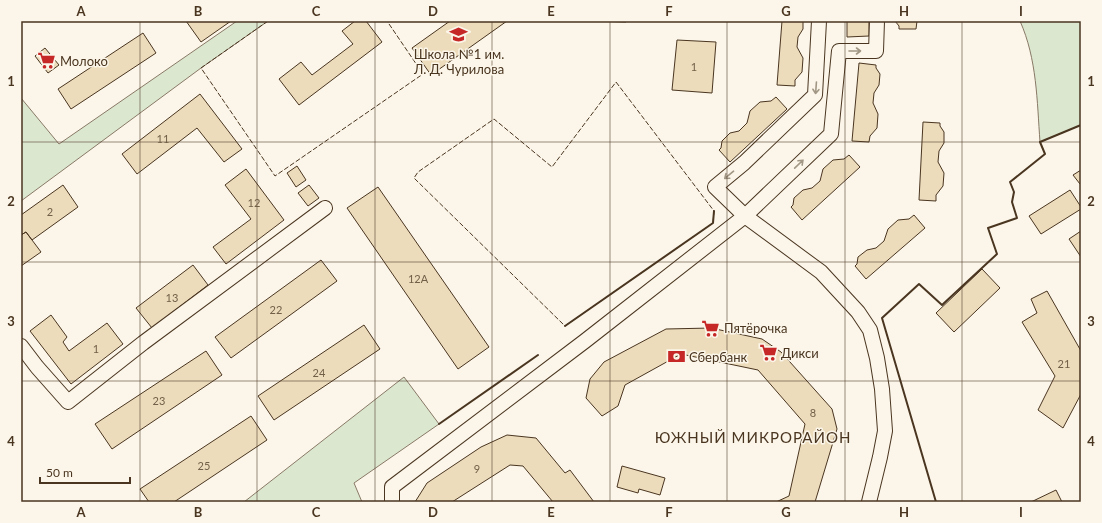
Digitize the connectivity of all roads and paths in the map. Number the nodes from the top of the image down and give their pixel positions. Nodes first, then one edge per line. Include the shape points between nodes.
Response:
1 (820, 21) edge
2 (877, 21) edge
3 (324, 208) dead end
4 (745, 216) junction
5 (21, 346) edge
6 (392, 502) edge
7 (869, 502) edge

1 -> 4 street via 815,95 715,187
4 -> 2 street via 831,134 839,51 876,51
3 - 5 street via 68,402
4 - 6 street via 392,487
4 - 7 street via 821,272 858,312 870,330 878,358 885,431

